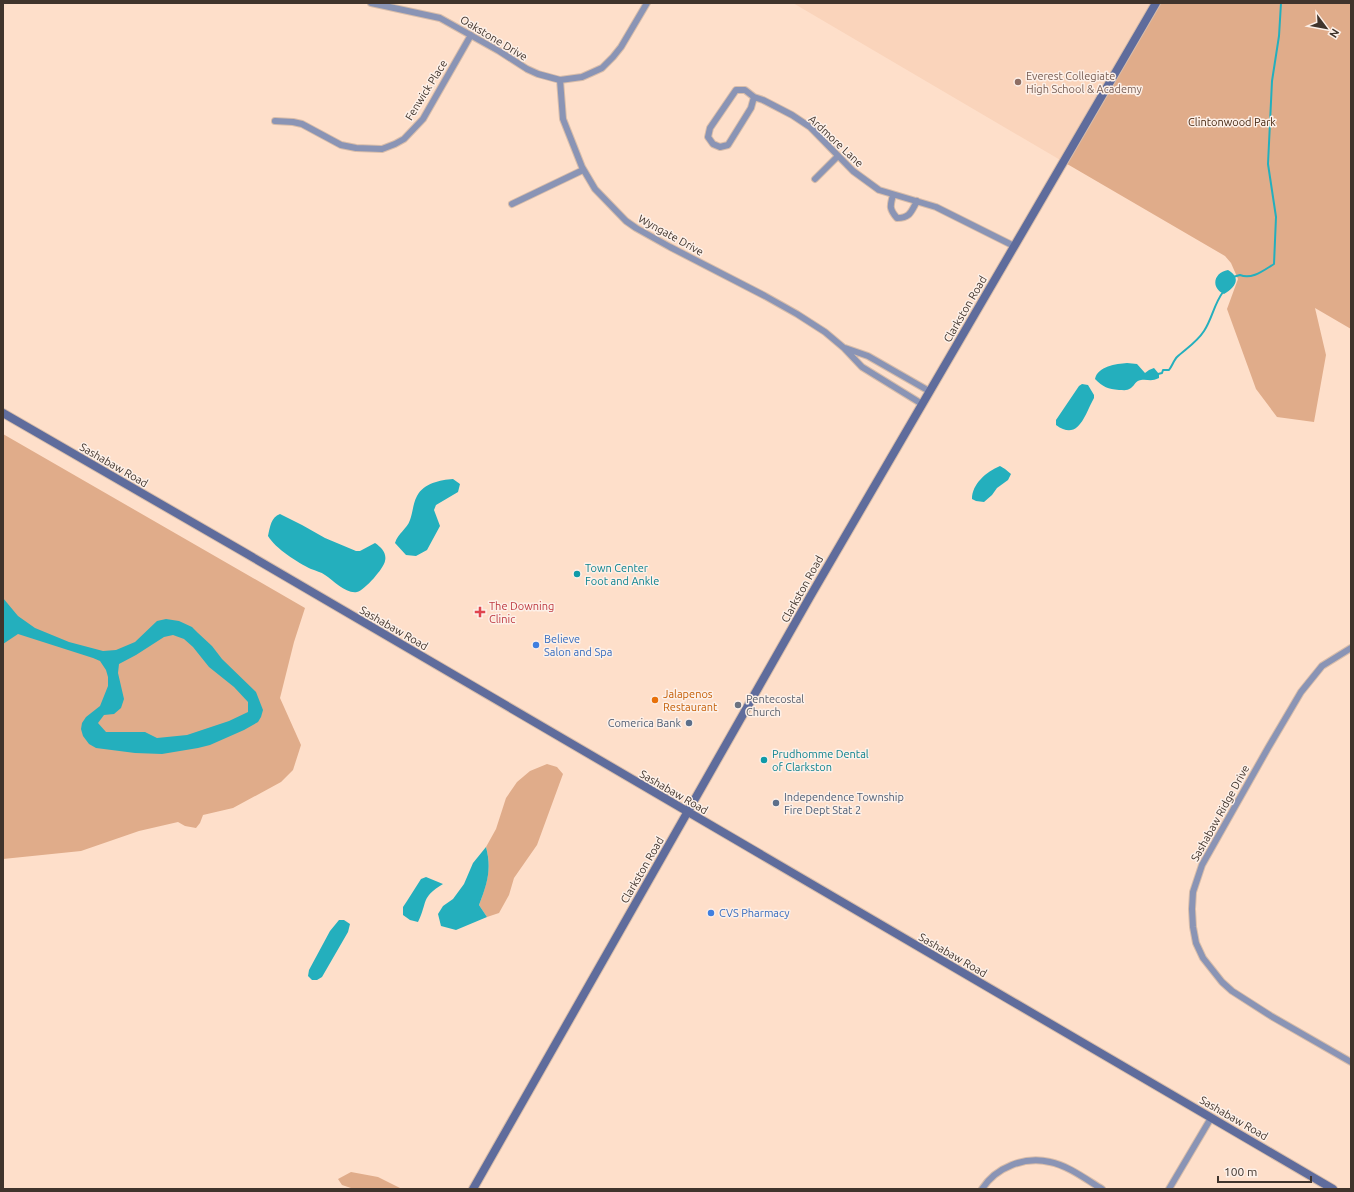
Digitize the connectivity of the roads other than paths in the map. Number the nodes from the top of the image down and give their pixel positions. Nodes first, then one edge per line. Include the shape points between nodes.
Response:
1 (374, 3) edge
2 (647, 3) edge
3 (1156, 3) edge
4 (471, 35) junction
5 (560, 80) junction
6 (754, 97) junction
7 (275, 120) dead end
8 (838, 156) junction
9 (583, 170) junction
10 (815, 179) dead end
11 (893, 195) junction
12 (917, 202) junction
13 (512, 204) dead end
14 (1014, 246) junction
15 (844, 348) junction
16 (929, 391) junction
17 (922, 404) junction
18 (3, 413) edge
19 (1351, 648) edge
20 (687, 812) junction
21 (1351, 1062) edge
22 (1211, 1118) junction
23 (474, 1189) edge
24 (982, 1189) edge
25 (1102, 1189) edge
26 (1169, 1189) edge
27 (1333, 1189) edge

1 - 4 street, Oakstone Drive via 440,18
2 - 5 street via 621,47 602,68 582,77
3 - 14 main road, Clarkston Road
4 - 5 street, Oakstone Drive via 527,69
4 - 7 street, Fenwick Place via 423,119 404,139 395,144 382,149 356,148 341,144 302,124
5 - 9 street, Wyngate Drive via 563,119
6 - 6 street, Ardmore Lane via 744,90 736,90 710,128 708,137 713,144 720,147 728,145 751,108
6 - 8 street, Ardmore Lane via 792,115 810,127
8 - 10 street
8 - 11 street, Ardmore Lane via 853,171 880,190
9 - 13 street
9 - 15 street, Wyngate Drive via 607,203 636,228 782,305 825,332
11 - 12 street, Ardmore Lane
11 - 12 street via 890,206 897,218 904,218 910,214
12 - 14 street, Ardmore Lane via 936,207
14 - 16 main road, Clarkston Road
15 - 16 street, Wyngate Drive via 868,356
15 - 17 street, Wyngate Drive via 862,367
16 - 17 main road, Clarkston Road
17 - 20 main road, Clarkston Road
18 - 20 main road, Sashabaw Road
19 - 21 street, Sashabaw Ridge Drive via 1322,666 1301,692 1202,866 1193,892 1192,909 1196,943 1203,958 1222,982 1261,1010
20 - 22 main road, Sashabaw Road
20 - 23 main road, Clarkston Road
22 - 26 street
22 - 27 main road, Sashabaw Road
24 - 25 street via 1003,1169 1025,1161 1050,1162

